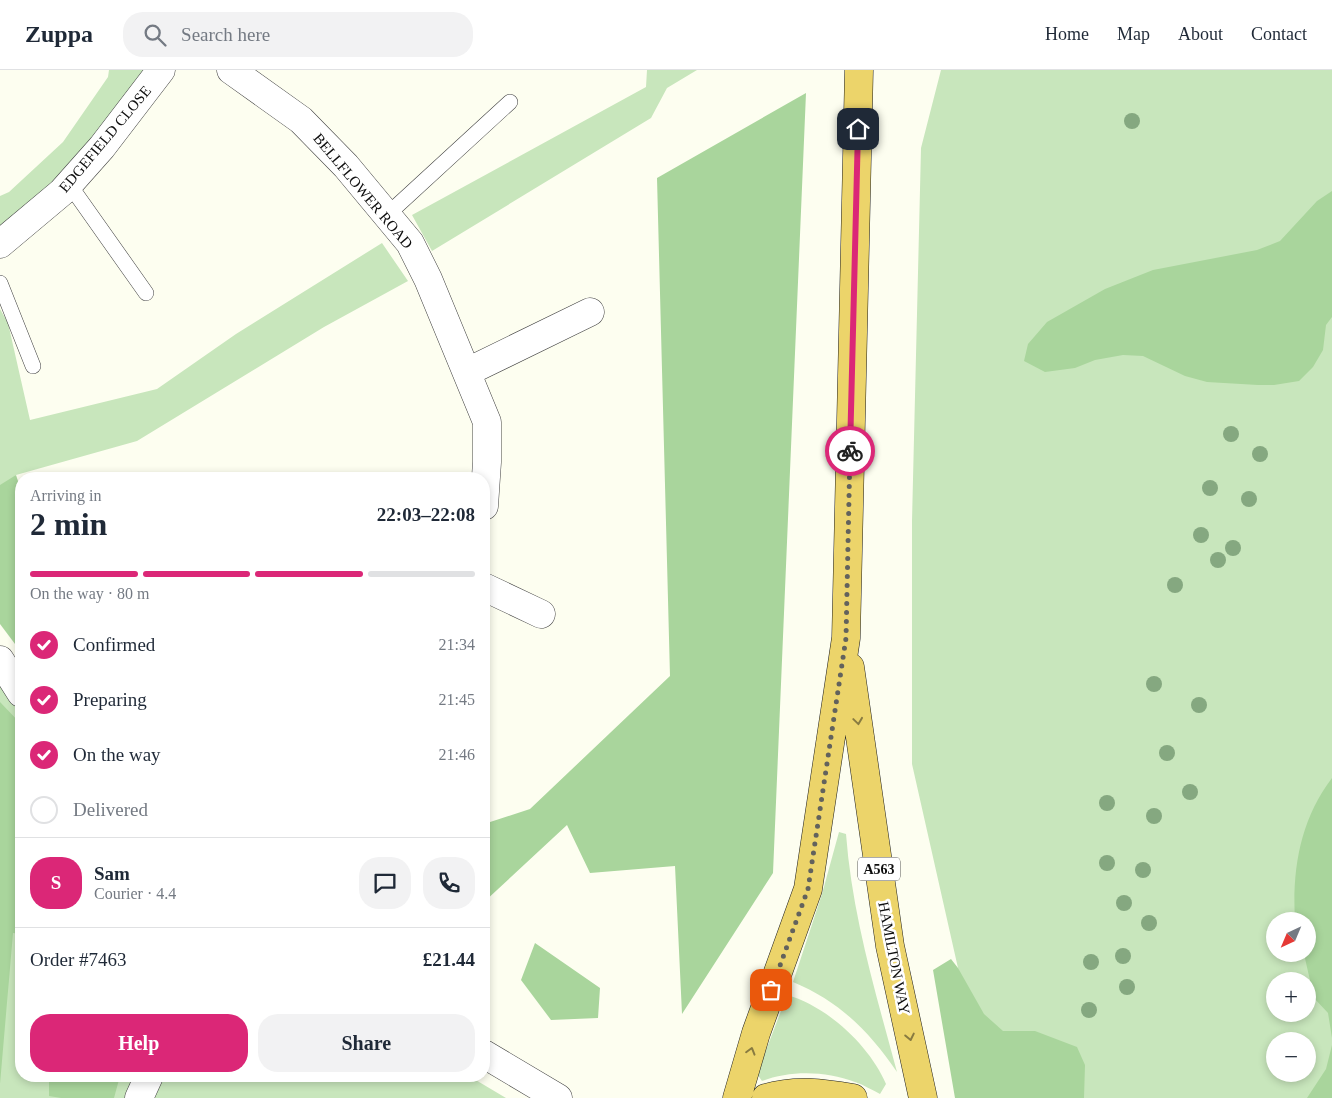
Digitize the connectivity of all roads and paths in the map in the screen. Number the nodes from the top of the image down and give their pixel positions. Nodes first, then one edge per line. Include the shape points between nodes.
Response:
1 (161, 70) edge
2 (231, 70) edge
3 (859, 70) edge
4 (510, 102) dead end
5 (69, 184) junction
6 (387, 215) junction
7 (0, 244) edge
8 (0, 283) edge
9 (146, 293) dead end
10 (590, 312) dead end
11 (33, 366) dead end
12 (467, 372) junction
13 (487, 472) edge
14 (490, 590) edge
15 (541, 614) dead end
16 (846, 638) junction
17 (0, 660) edge
18 (15, 684) edge
19 (490, 1058) edge
20 (146, 1082) edge
21 (548, 1092) edge
22 (139, 1098) edge
23 (580, 1098) edge
24 (737, 1098) edge
25 (766, 1098) edge
26 (853, 1098) edge
27 (923, 1098) edge

1 - 5 street, EDGEFIELD CLOSE
2 - 6 street, BELLFLOWER ROAD via 301,120
3 - 16 highway, HAMILTON WAY / A563
4 - 6 lane
5 - 7 street, EDGEFIELD CLOSE
5 - 9 lane
6 - 12 street, BELLFLOWER ROAD via 410,243
8 - 11 lane
10 - 12 street
12 - 13 street, BELLFLOWER ROAD via 487,422
14 - 15 street
24 -> 16 highway, HAMILTON WAY / A563 via 756,1033 808,889
16 -> 27 highway, HAMILTON WAY / A563 via 890,946
17 - 18 street
19 - 21 street
20 - 22 street
21 - 23 street
25 - 26 highway via 781,1093 812,1092

